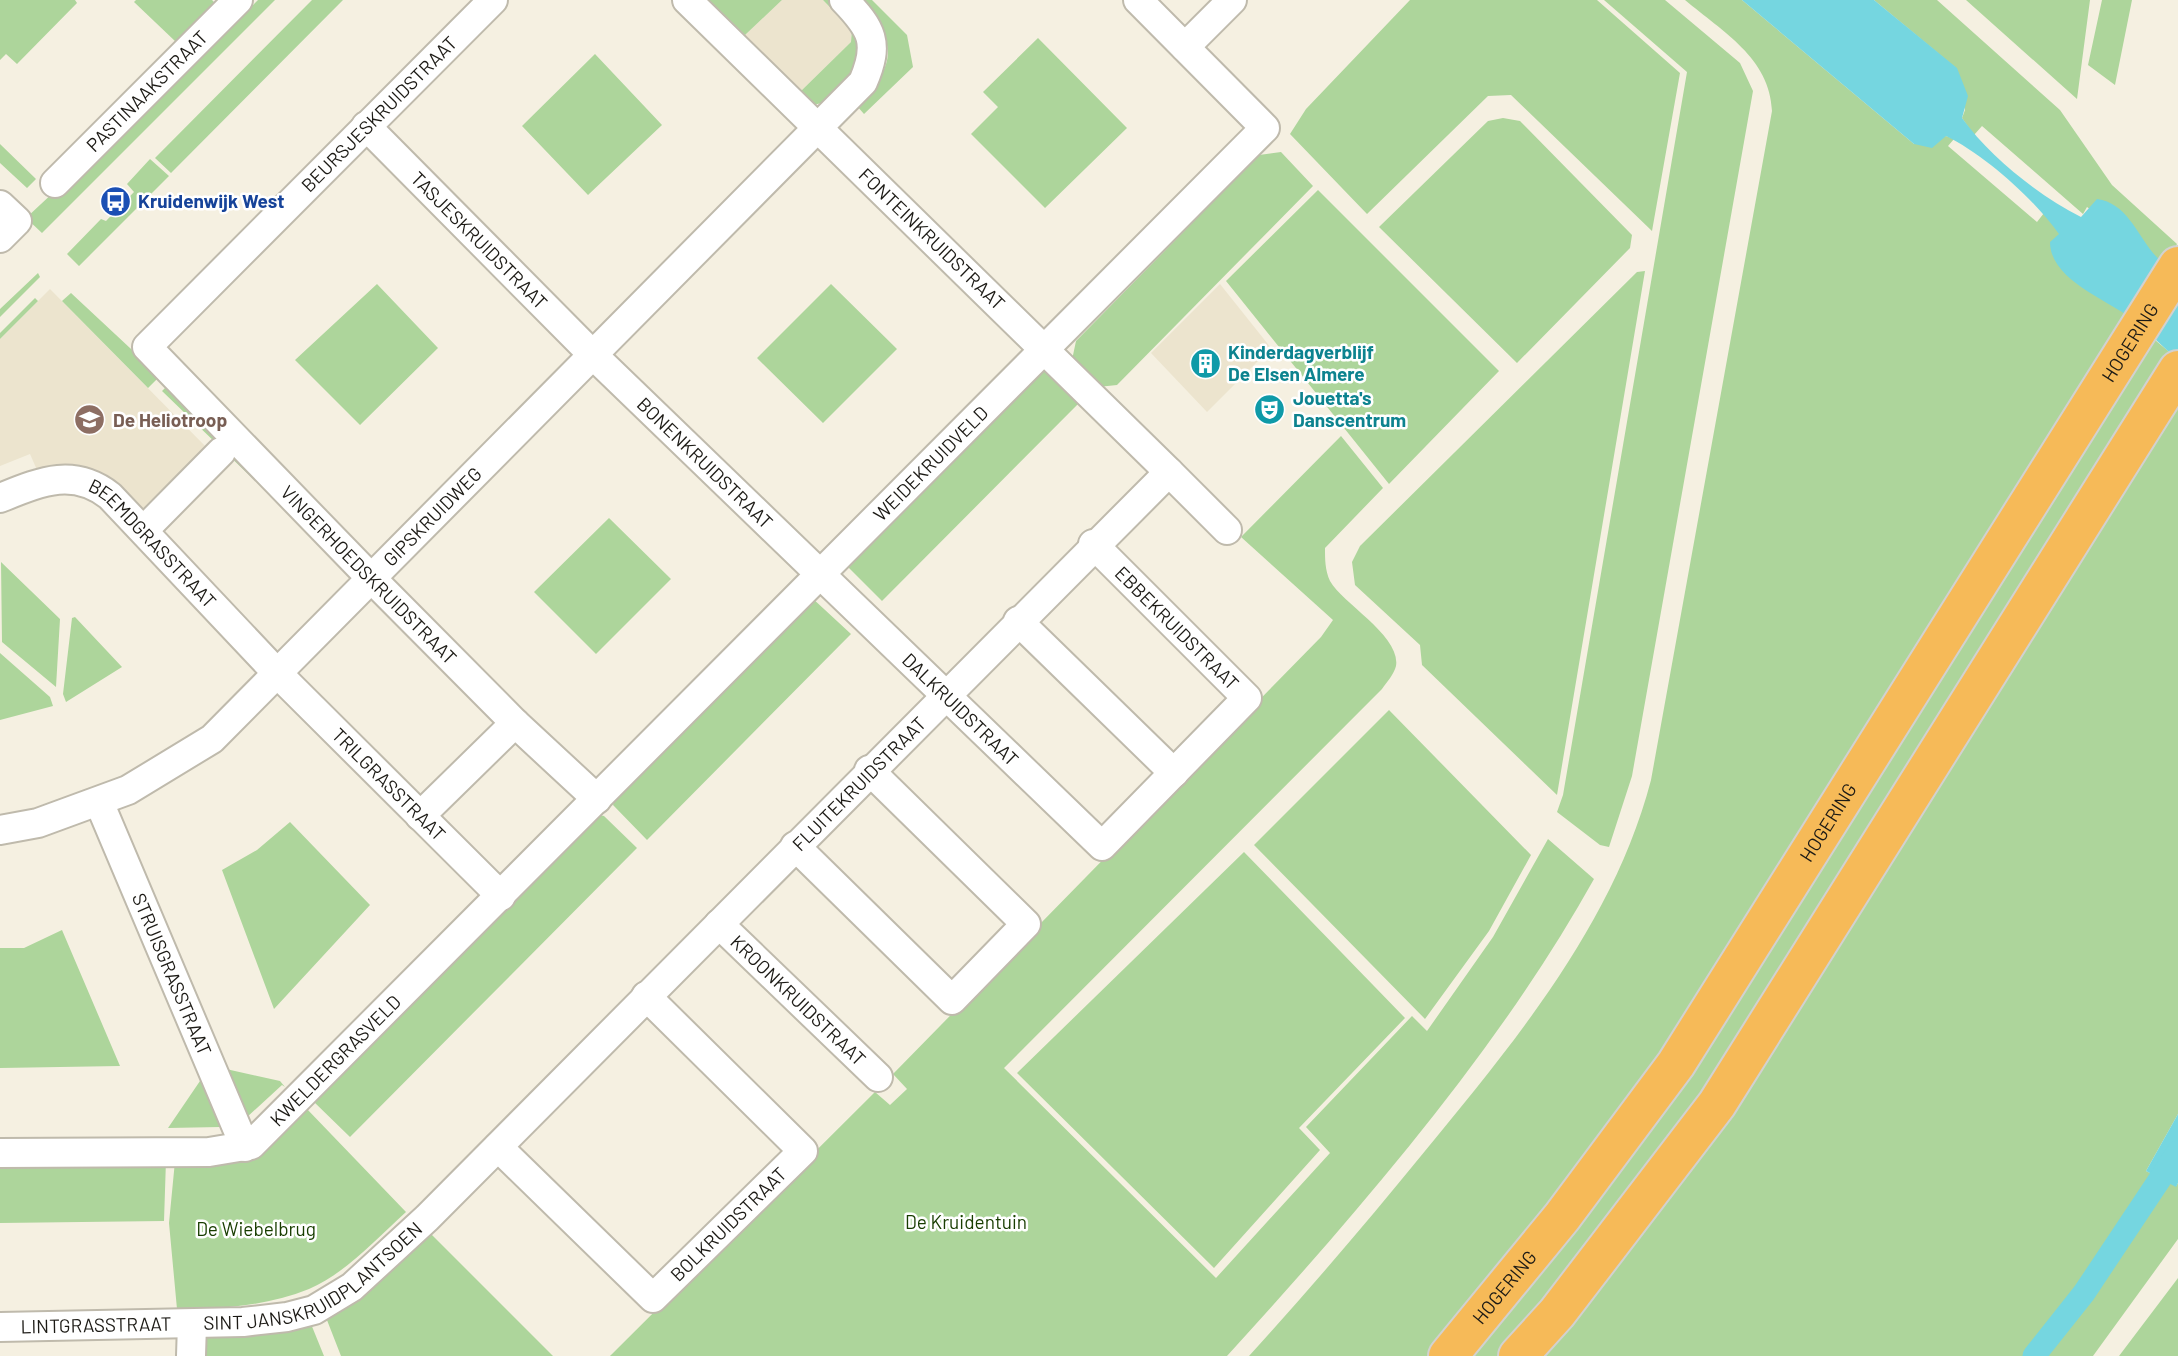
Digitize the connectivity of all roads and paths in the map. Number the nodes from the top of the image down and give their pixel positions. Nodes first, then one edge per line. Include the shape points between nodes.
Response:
1 (238, 0) edge
2 (493, 0) edge
3 (687, 0) edge
4 (844, 0) edge
5 (1138, 0) edge
6 (1232, 0) edge
7 (1185, 47) junction
8 (366, 126) junction
9 (818, 129) junction
10 (55, 183) dead end
11 (2178, 266) edge
12 (147, 347) joint
13 (1045, 350) junction
14 (592, 354) junction
15 (2178, 370) edge
16 (221, 452) dead end
17 (1168, 471) junction
18 (0, 498) edge
19 (148, 526) junction
20 (1227, 530) dead end
21 (1093, 544) junction
22 (818, 574) junction
23 (370, 577) junction
24 (1018, 621) junction
25 (278, 674) junction
26 (943, 696) junction
27 (515, 723) junction
28 (869, 770) junction
29 (1174, 773) junction
30 (597, 799) junction
31 (99, 802) junction
32 (420, 816) junction
33 (0, 830) edge
34 (795, 846) junction
35 (1102, 846) joint
36 (501, 896) junction
37 (719, 923) junction
38 (646, 996) junction
39 (878, 1077) dead end
40 (245, 1147) junction
41 (498, 1147) junction
42 (0, 1153) edge
43 (427, 1218) joint
44 (192, 1324) junction
45 (0, 1327) edge
46 (191, 1356) edge
47 (1448, 1356) edge
48 (1518, 1356) edge

1 - 10 street, PASTINAAKSTRAAT
2 - 8 street, BEURSJESKRUIDSTRAAT
3 - 9 street
4 - 9 street, GIPSKRUIDWEG via 865,22 873,52 863,82
5 - 7 street
6 - 7 street
7 - 13 street, WEIDEKRUIDVELD via 1265,128
8 - 12 street, BEURSJESKRUIDSTRAAT
8 - 14 street, TASJESKRUIDSTRAAT
9 - 13 street, FONTEINKRUIDSTRAAT
9 - 14 street, GIPSKRUIDWEG
11 - 47 highway, HOGERING via 1676,1065 1562,1217
12 - 23 street, VINGERHOEDSKRUIDSTRAAT
13 - 17 street
13 - 22 street, WEIDEKRUIDVELD
14 - 22 street, BONENKRUIDSTRAAT
14 - 23 street, GIPSKRUIDWEG
15 - 48 highway via 1717,1104 1557,1313
16 - 19 street, BEEMDGRASSTRAAT
17 - 20 street
17 - 21 street, FLUITEKRUIDSTRAAT
18 - 19 street, BEEMDGRASSTRAAT via 45,480 88,481
19 - 25 street, BEEMDGRASSTRAAT
21 - 24 street, FLUITEKRUIDSTRAAT
21 - 29 street, EBBEKRUIDSTRAAT via 1247,698
22 - 26 street, DALKRUIDSTRAAT
22 - 30 street, WEIDEKRUIDVELD
23 - 25 street, GIPSKRUIDWEG
23 - 27 street, VINGERHOEDSKRUIDSTRAAT
24 - 26 street, FLUITEKRUIDSTRAAT
24 - 29 street
25 - 31 street, GIPSKRUIDWEG via 212,739 143,782
25 - 32 street, TRILGRASSTRAAT
26 - 28 street, FLUITEKRUIDSTRAAT
26 - 35 street, DALKRUIDSTRAAT
27 - 30 street, VINGERHOEDSKRUIDSTRAAT
27 - 32 street
28 - 34 street, FLUITEKRUIDSTRAAT
28 - 34 street via 1026,924 952,1000
29 - 35 street, EBBEKRUIDSTRAAT
30 - 36 street, KWELDERGRASVELD
31 - 33 street, GIPSKRUIDWEG via 38,823
31 - 40 street, STRUISGRASSTRAAT
32 - 36 street, TRILGRASSTRAAT
34 - 37 street, FLUITEKRUIDSTRAAT
36 - 40 street, KWELDERGRASVELD via 274,1124
37 - 38 street, FLUITEKRUIDSTRAAT
37 - 39 street, KROONKRUIDSTRAAT
38 - 41 street, FLUITEKRUIDSTRAAT
38 - 41 street, BOLKRUIDSTRAAT via 803,1151 653,1298
40 - 42 street via 209,1152
41 - 43 street, FLUITEKRUIDSTRAAT
43 - 44 street, SINT JANSKRUIDPLANTSOEN via 352,1287 314,1310 265,1321
44 - 45 street, LINTGRASSTRAAT
44 - 46 street

